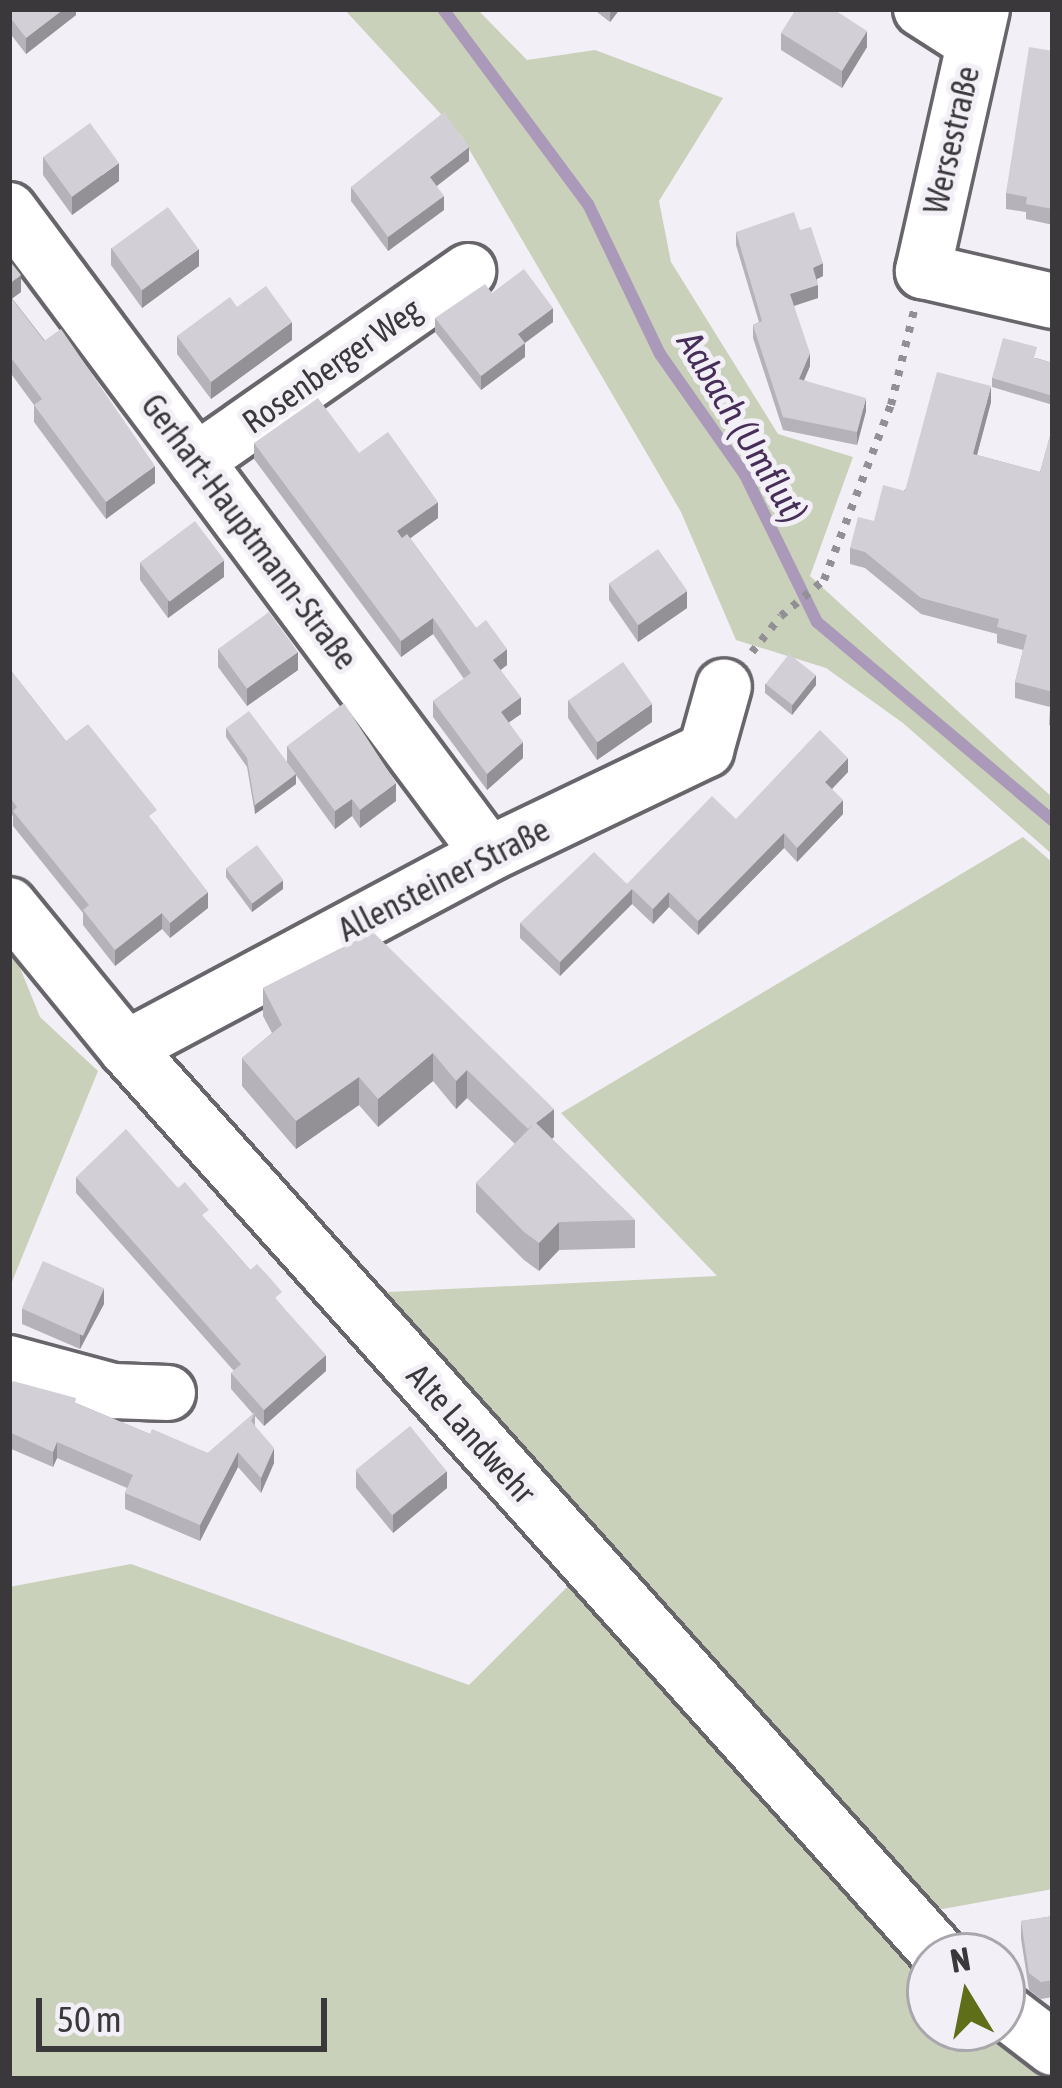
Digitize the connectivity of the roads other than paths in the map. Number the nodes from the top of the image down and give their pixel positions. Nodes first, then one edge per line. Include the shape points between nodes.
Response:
1 (921, 9) edge
2 (978, 26) edge
3 (9, 210) edge
4 (468, 271) dead end
5 (1053, 301) edge
6 (196, 461) junction
7 (724, 686) dead end
8 (489, 854) junction
9 (9, 904) edge
10 (126, 1048) junction
11 (9, 1363) edge
12 (168, 1393) dead end
13 (919, 1932) edge
14 (1026, 2027) edge
15 (1053, 2048) edge

1 - 2 street
2 - 5 street, Wersestraße via 923,271
3 - 6 street, Gerhart-Hauptmann-Straße
4 - 6 street, Rosenberger Weg
6 - 8 street, Gerhart-Hauptmann-Straße
7 - 8 street, Allensteiner Straße via 706,749
8 - 10 street, Allensteiner Straße
9 - 10 street, Alte Landwehr
10 - 13 street, Alte Landwehr
11 - 12 street via 112,1391
14 - 15 street

